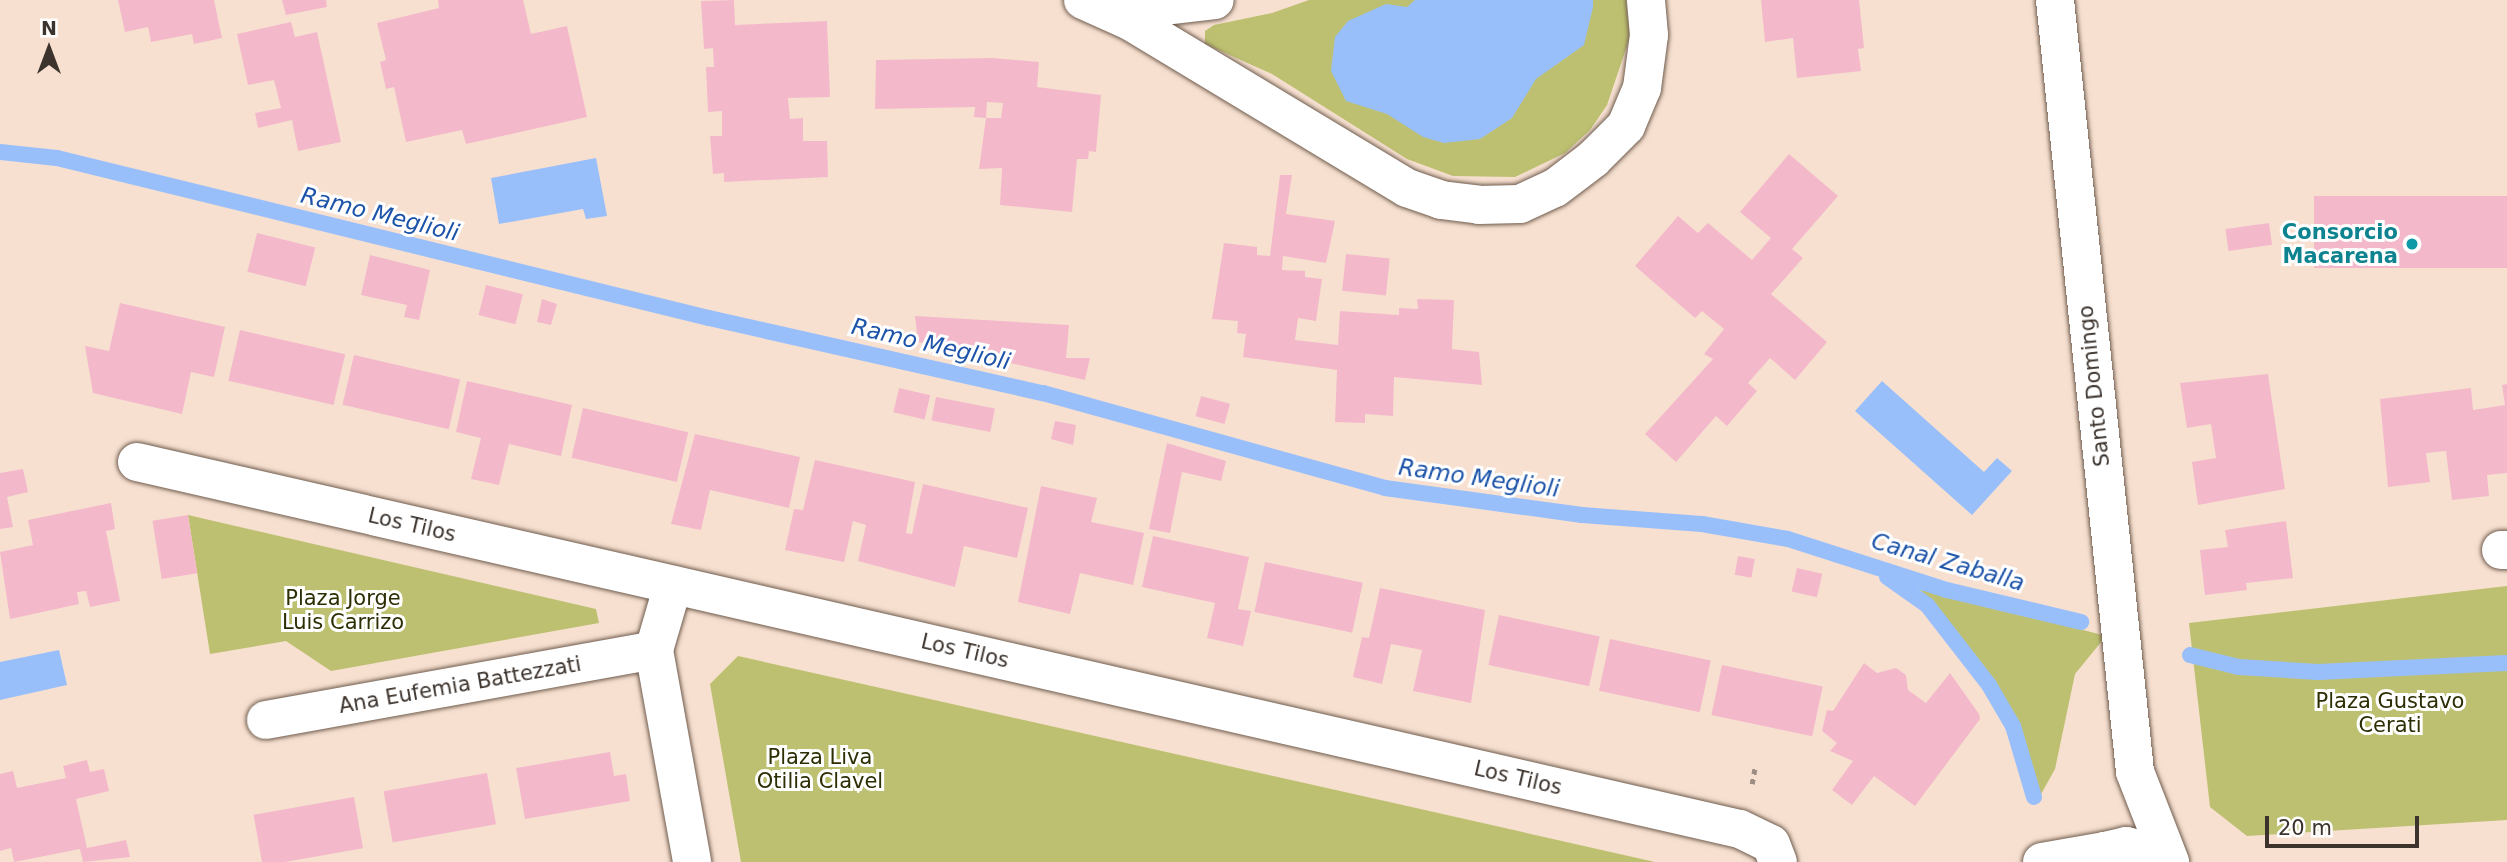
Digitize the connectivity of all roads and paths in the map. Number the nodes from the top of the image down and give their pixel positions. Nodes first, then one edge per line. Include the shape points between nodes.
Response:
1 (1083, 0) edge
2 (1106, 0) edge
3 (1214, 0) edge
4 (1646, 0) edge
5 (2055, 0) edge
6 (137, 462) dead end
7 (673, 585) junction
8 (654, 650) junction
9 (266, 720) dead end
10 (2135, 772) junction
11 (2102, 854) edge
12 (692, 862) edge
13 (1778, 862) edge
14 (2042, 862) edge
15 (2170, 862) edge

1 - 4 street via 1130,21 1407,188 1441,200 1479,205 1520,204 1555,188 1626,126 1642,88 1649,35
2 - 3 street via 1165,6
5 - 10 street, Santo Domingo
6 - 7 street, Los Tilos
7 - 8 street
7 - 13 street, Los Tilos via 1740,829 1771,844
8 - 9 street, Ana Eufemia Battezzati
8 - 12 street
10 - 11 street, Santo Domingo via 2130,800
10 - 15 street, Santo Domingo
11 - 14 street
11 - 15 street via 2143,848

